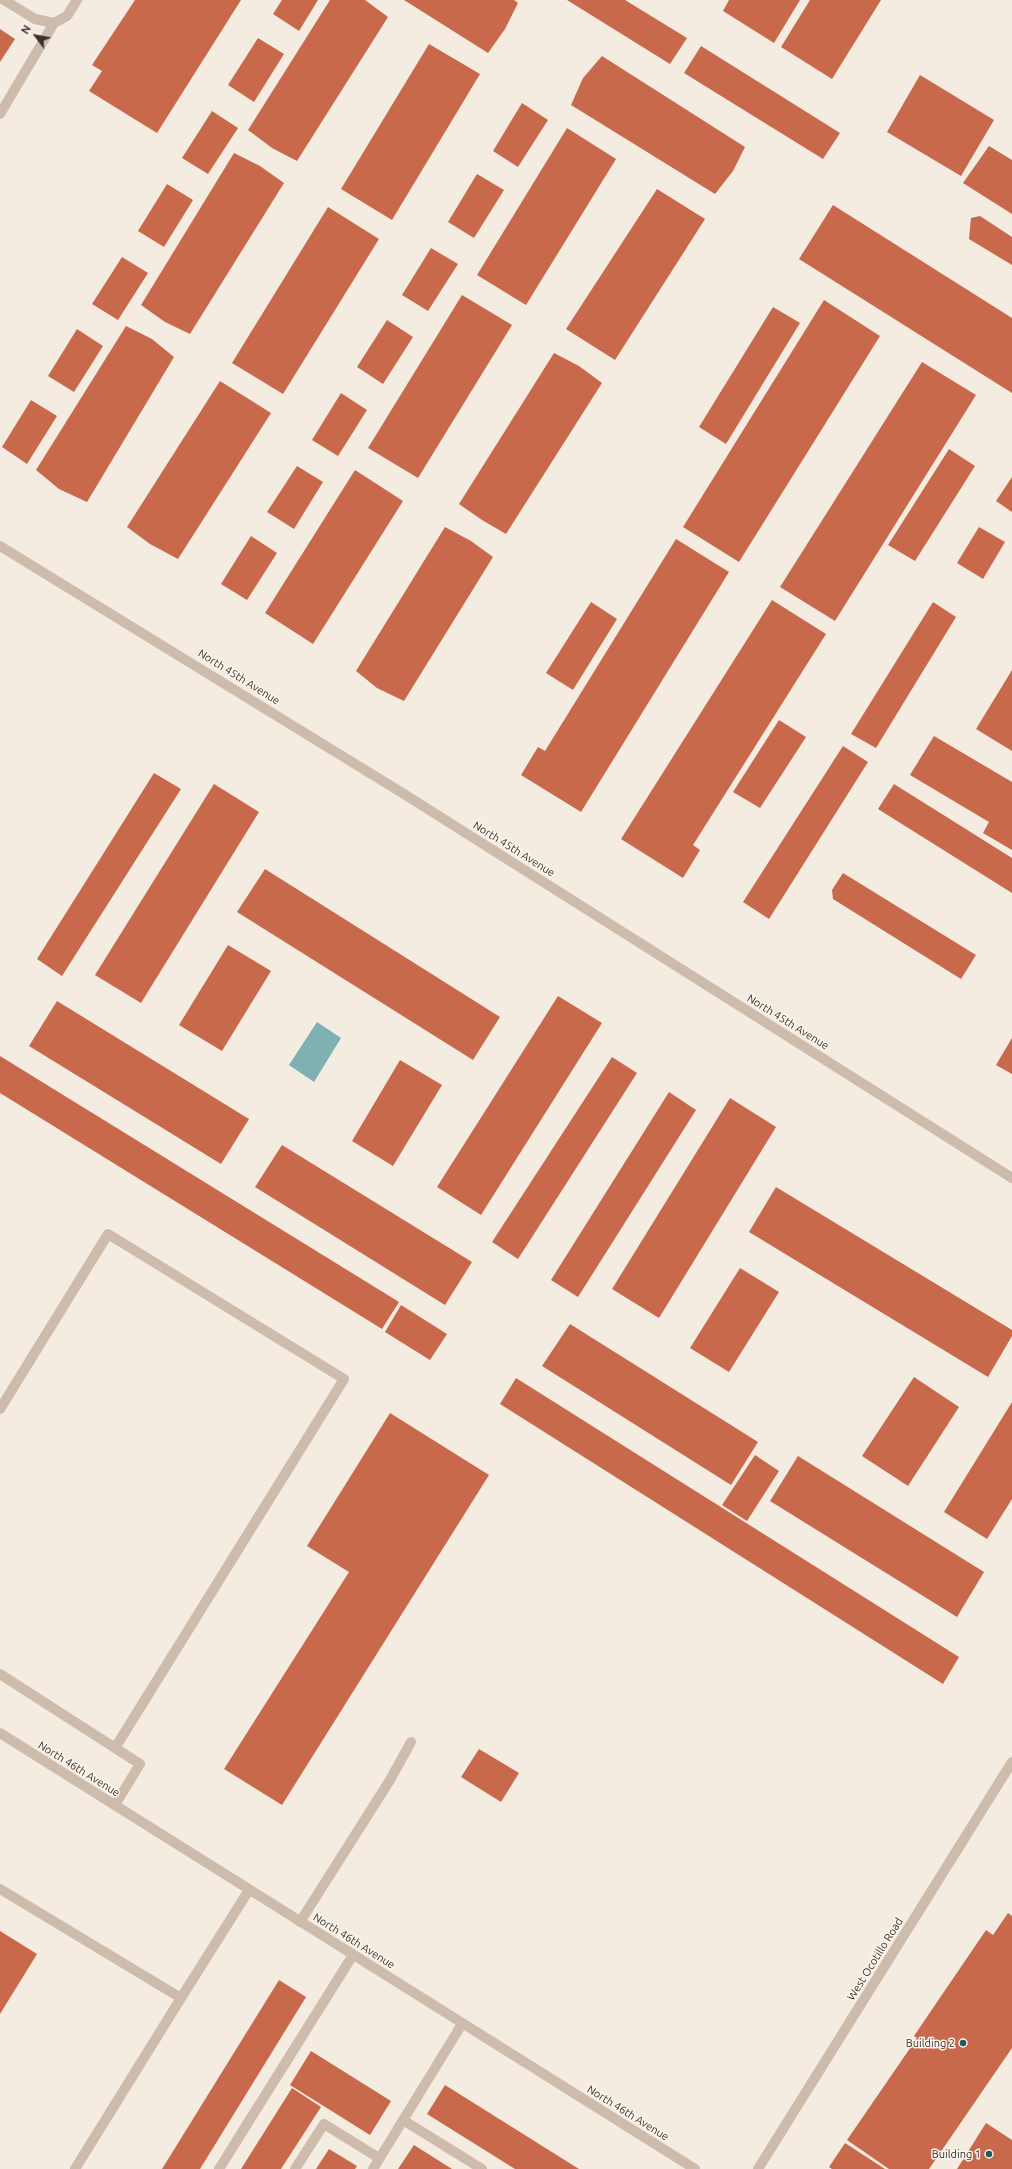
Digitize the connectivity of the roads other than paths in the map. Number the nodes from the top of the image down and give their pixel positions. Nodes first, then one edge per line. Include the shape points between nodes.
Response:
1 (4, 0) edge
2 (77, 0) edge
3 (54, 23) junction
4 (0, 114) edge
5 (0, 546) edge
6 (1012, 1178) edge
7 (0, 1409) edge
8 (0, 1674) edge
9 (0, 1733) edge
10 (411, 1742) dead end
11 (115, 1748) junction
12 (1012, 1762) edge
13 (115, 1805) junction
14 (0, 1889) edge
15 (249, 1890) junction
16 (300, 1922) junction
17 (352, 1955) junction
18 (181, 1998) junction
19 (462, 2024) junction
20 (403, 2120) junction
21 (380, 2158) junction
22 (476, 2167) edge
23 (75, 2169) edge
24 (219, 2169) edge
25 (295, 2169) edge
26 (373, 2169) edge
27 (695, 2169) edge
28 (758, 2169) edge

1 - 3 street via 35,19
2 - 3 street via 67,16
3 - 4 street
5 - 6 street, North 45th Avenue via 404,794
7 - 11 street via 108,1234 344,1379
8 - 11 street
9 - 13 street, North 46th Avenue
10 - 16 street via 390,1780
11 - 13 street via 140,1764
12 - 28 street, West Ocotillo Road
13 - 15 street, North 46th Avenue
14 - 18 street
15 - 16 street, North 46th Avenue
15 - 18 street
16 - 17 street, North 46th Avenue
17 - 19 street, North 46th Avenue
17 - 24 street
18 - 23 street
19 - 20 street
19 - 27 street, North 46th Avenue
20 - 21 street
20 - 22 street
21 - 25 street via 324,2124
21 - 26 street

